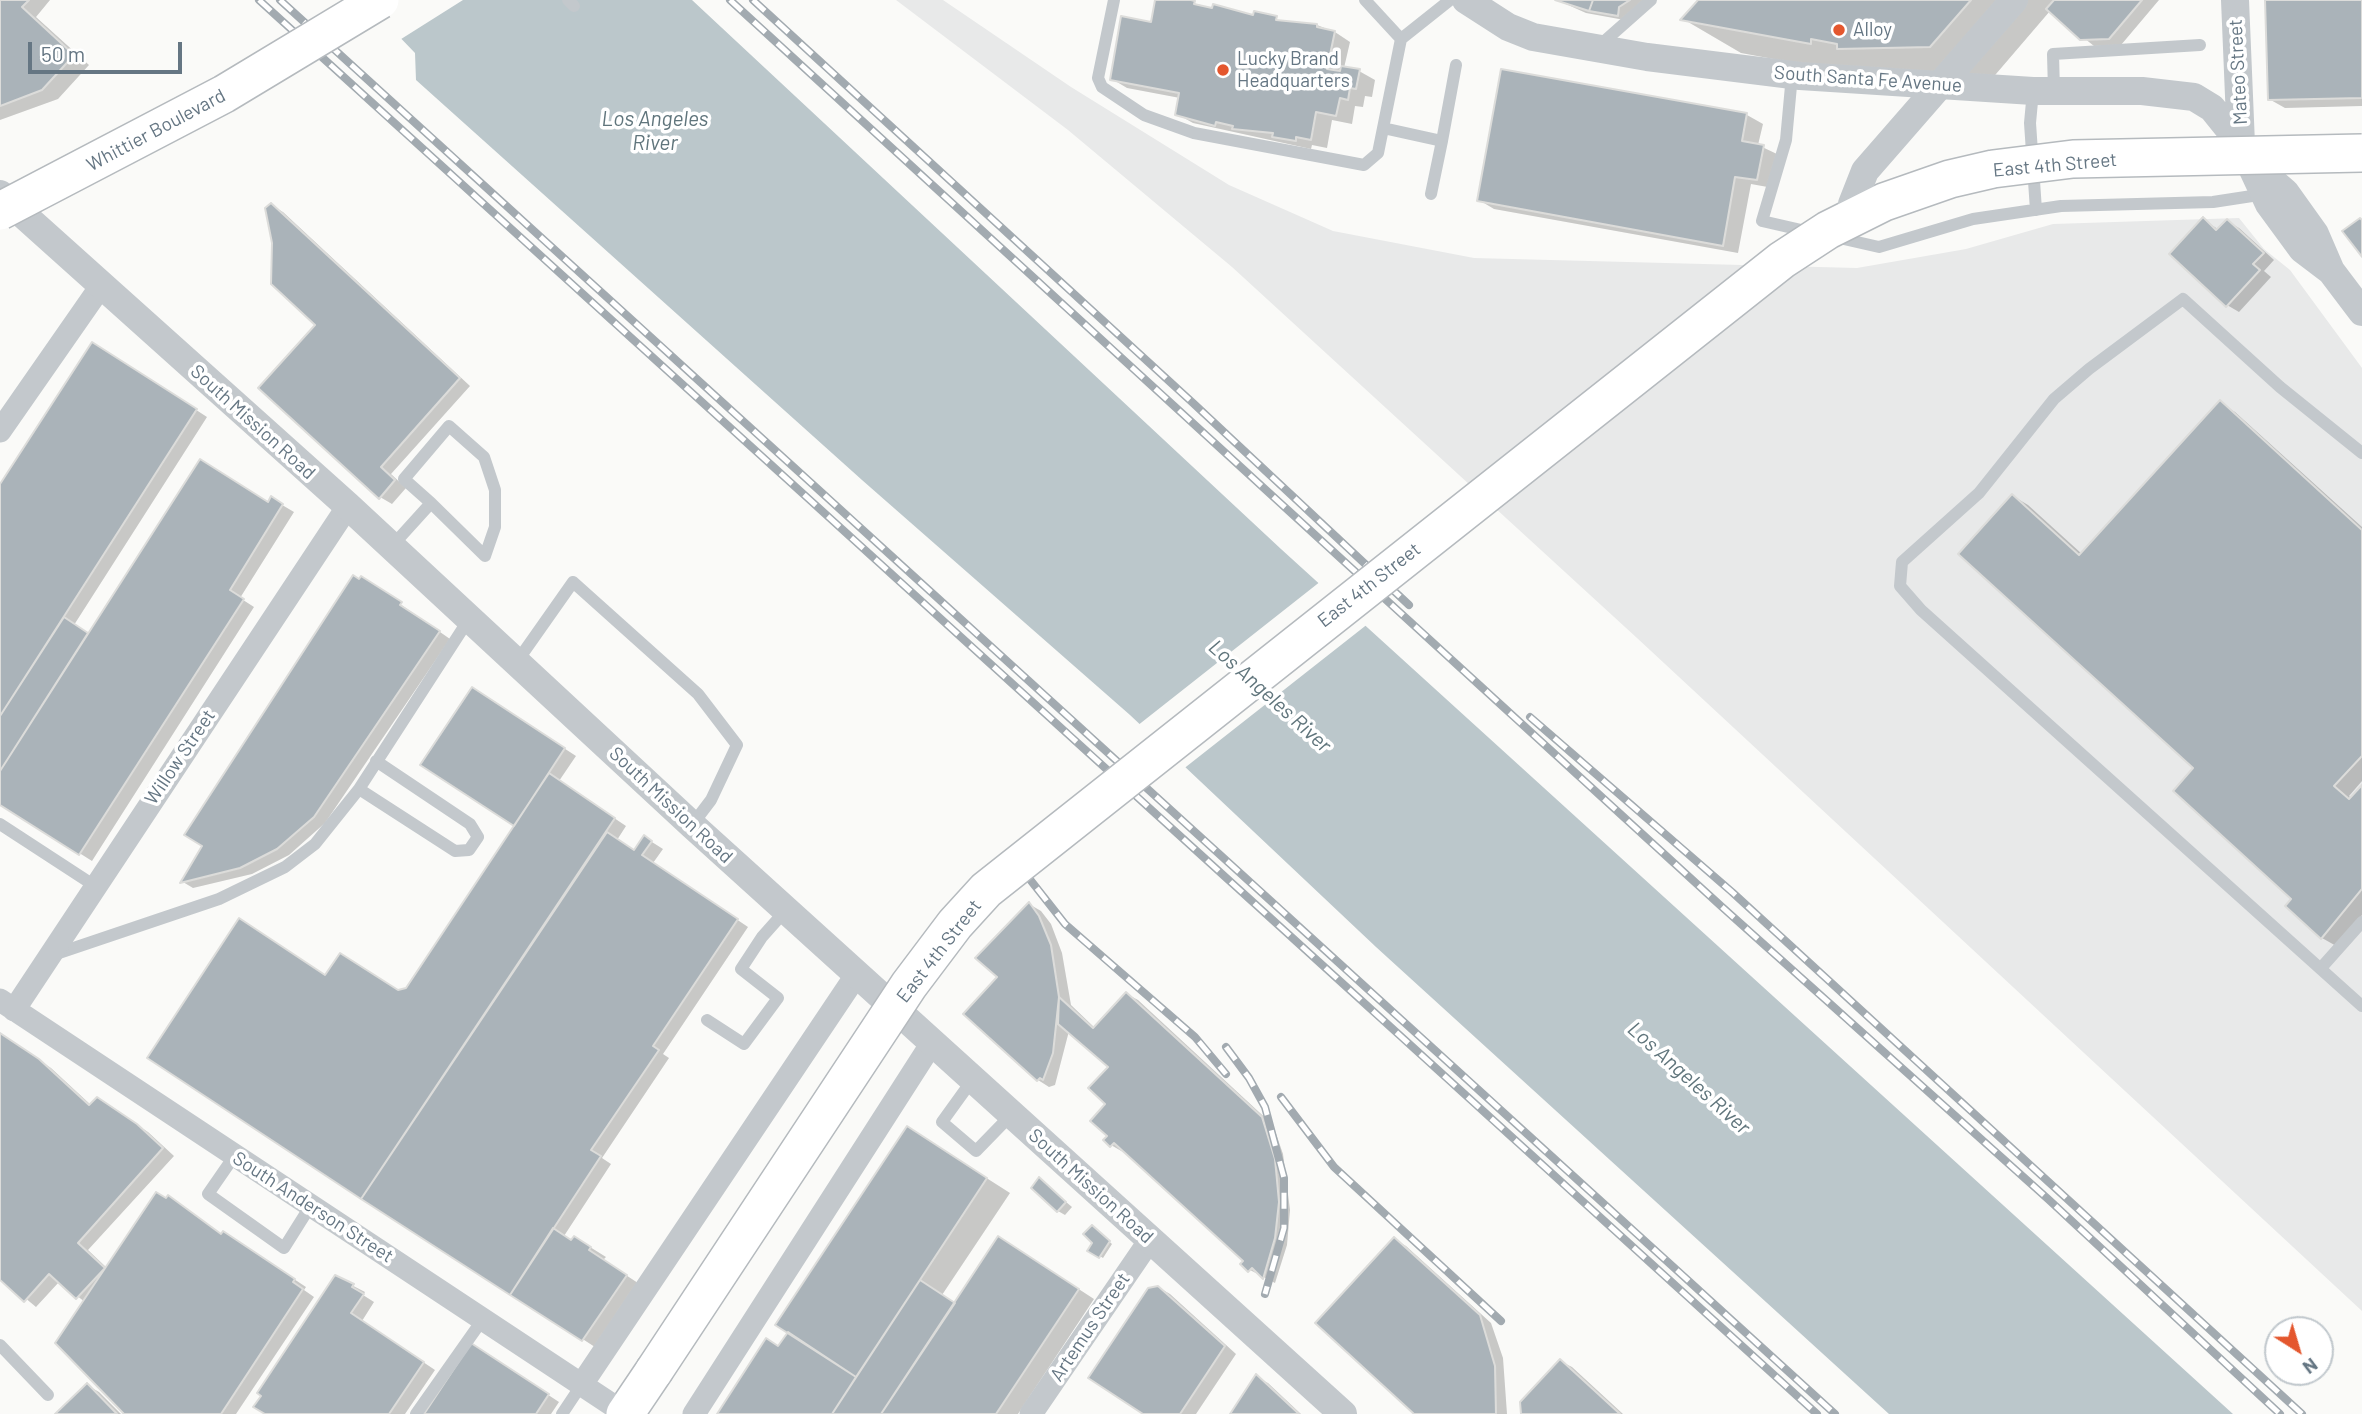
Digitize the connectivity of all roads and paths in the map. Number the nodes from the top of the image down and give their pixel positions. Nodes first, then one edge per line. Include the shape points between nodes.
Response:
1 (380, 0) edge
2 (1114, 0) edge
3 (1365, 0) edge
4 (1450, 0) edge
5 (1466, 0) edge
6 (1651, 0) edge
7 (2014, 0) edge
8 (2235, 0) edge
9 (1401, 39) junction
10 (2200, 45) dead end
11 (1595, 49) junction
12 (1456, 65) dead end
13 (1792, 75) junction
14 (2044, 91) junction
15 (1383, 128) junction
16 (1442, 141) junction
17 (2246, 153) junction
18 (2362, 153) edge
19 (0, 194) edge
20 (1431, 194) dead end
21 (2265, 194) junction
22 (2036, 210) junction
23 (0, 211) edge
24 (1854, 216) junction
25 (2331, 271) junction
26 (101, 286) junction
27 (2362, 312) edge
28 (0, 430) edge
29 (2362, 453) edge
30 (431, 503) junction
31 (348, 506) junction
32 (391, 546) junction
33 (469, 618) junction
34 (516, 663) junction
35 (376, 761) junction
36 (359, 789) junction
37 (0, 824) edge
38 (692, 824) junction
39 (95, 886) junction
40 (786, 910) junction
41 (2362, 922) edge
42 (50, 956) junction
43 (2321, 968) junction
44 (856, 974) junction
45 (7, 1005) edge
46 (2362, 1006) edge
47 (707, 1020) dead end
48 (932, 1043) junction
49 (973, 1079) junction
50 (1012, 1114) junction
51 (235, 1155) junction
52 (311, 1205) junction
53 (1150, 1240) junction
54 (483, 1319) junction
55 (0, 1345) edge
56 (582, 1384) junction
57 (48, 1395) dead end
58 (416, 1414) edge
59 (562, 1414) edge
60 (626, 1414) edge
61 (694, 1414) edge
62 (1031, 1414) edge
63 (1343, 1414) edge

1 - 23 main road, Whittier Boulevard, bridge via 224,94
2 - 15 lane via 1098,78 1102,88 1144,115 1194,133 1357,165 1374,159
3 - 9 lane
4 - 9 lane
5 - 11 street, South Santa Fe Avenue via 1521,32
6 - 11 lane
7 - 24 street, bridge via 1865,171 1852,204
8 - 17 street, Mateo Street
9 - 15 lane
10 - 14 lane via 2053,54
11 - 13 street, South Santa Fe Avenue
12 - 16 lane
13 - 14 street, South Santa Fe Avenue
13 - 22 lane via 1786,140 1762,221 1879,247 1973,219
14 - 17 street, South Santa Fe Avenue via 2142,90 2194,97 2212,108
14 - 22 lane via 2030,124
15 - 16 lane
16 - 20 lane
17 - 21 street, South Santa Fe Avenue
17 - 25 street, South Santa Fe Avenue via 2284,191 2315,234
18 - 24 main road, East 4th Street, bridge via 2027,163 1950,179
19 - 26 street, South Mission Road
21 - 22 lane via 2213,202
21 - 25 street, South Santa Fe Avenue via 2302,249
24 - 60 main road, East 4th Street, bridge via 1810,240 1748,284 986,890 909,985
25 - 27 street, South Santa Fe Avenue
26 - 28 street
26 - 31 street, South Mission Road
29 - 43 lane via 2183,299 2054,398 1979,494 1902,562 1900,586 1921,610
30 - 30 lane via 485,556 495,527 495,490 484,457 449,426 404,479
30 - 32 lane
31 - 32 street, South Mission Road
31 - 39 street, Willow Street
32 - 33 street, South Mission Road
33 - 34 street, South Mission Road
33 - 35 lane
34 - 38 street, South Mission Road
34 - 38 lane via 573,582 698,694 737,745 710,800
35 - 36 lane
35 - 36 lane via 470,824 478,837 469,850 455,851
36 - 42 lane via 315,844 285,867 219,899
37 - 39 lane
38 - 40 street, South Mission Road
39 - 42 street, Willow Street
40 - 44 street, South Mission Road
40 - 47 lane via 741,969 778,998 744,1044
41 - 43 lane
42 - 45 street, Willow Street
43 - 46 lane
44 - 48 street, South Mission Road
44 - 56 street
45 - 51 street, South Anderson Street
48 - 49 street, South Mission Road
48 - 61 street
49 - 50 street, South Mission Road
49 - 50 lane via 942,1122 976,1151
50 - 53 street, South Mission Road
51 - 52 street, South Anderson Street
51 - 52 lane via 208,1194 284,1248
52 - 54 street, South Anderson Street
53 - 62 street, Artemus Street
53 - 63 street, South Mission Road
54 - 56 street, South Anderson Street
54 - 58 lane
55 - 57 lane
56 - 59 lane
56 - 60 street, South Anderson Street

